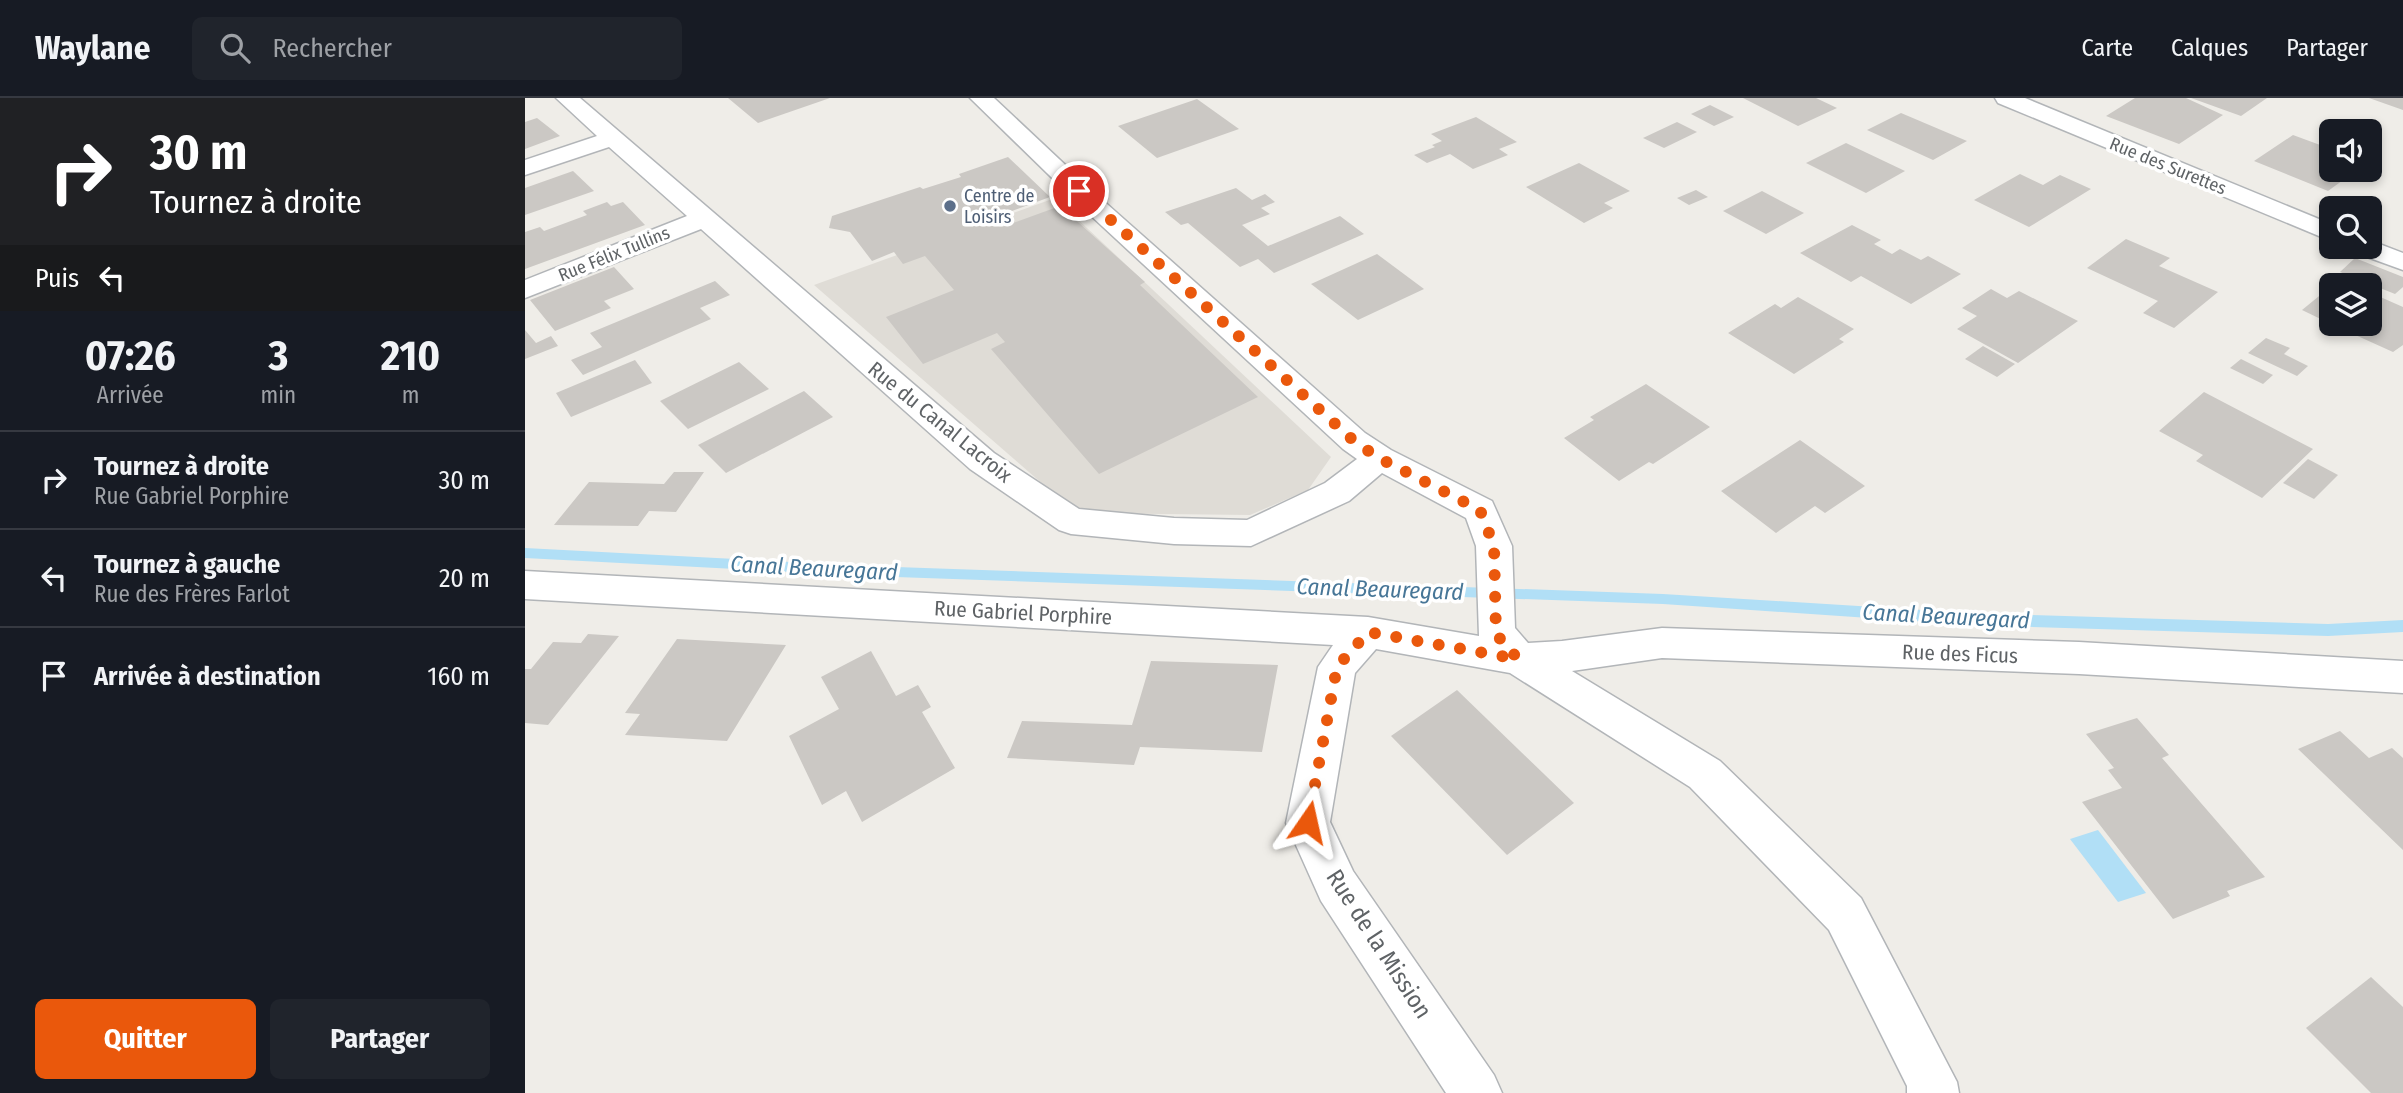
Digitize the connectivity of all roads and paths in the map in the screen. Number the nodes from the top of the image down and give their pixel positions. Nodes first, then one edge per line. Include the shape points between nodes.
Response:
1 (567, 98) edge
2 (982, 98) edge
3 (2006, 98) edge
4 (614, 138) junction
5 (525, 168) edge
6 (710, 225) junction
7 (2319, 228) edge
8 (2382, 254) edge
9 (2403, 262) edge
10 (525, 290) edge
11 (1379, 458) junction
12 (525, 586) edge
13 (1368, 632) junction
14 (1507, 646) junction
15 (2403, 677) edge
16 (1476, 1093) edge
17 (1933, 1093) edge

1 - 4 street, Rue du Canal Lacroix
2 - 11 street via 1098,209 1354,441
3 - 7 street, Rue des Surettes
4 - 5 street
4 - 6 street, Rue du Canal Lacroix
6 - 10 street, Rue Félix Tullins
6 - 11 street, Rue du Canal Lacroix via 982,461 1071,521 1251,533 1337,492
8 - 9 street
11 - 14 street via 1480,510 1494,546
12 - 13 street, Rue Gabriel Porphire
13 - 14 street, Rue Gabriel Porphire
13 - 16 street, Rue de la Mission via 1337,667 1308,822 1337,886
14 - 15 street, Rue des Ficus via 1562,657 1662,643 2079,658
14 - 17 street via 1705,774 1845,914 1932,1082

